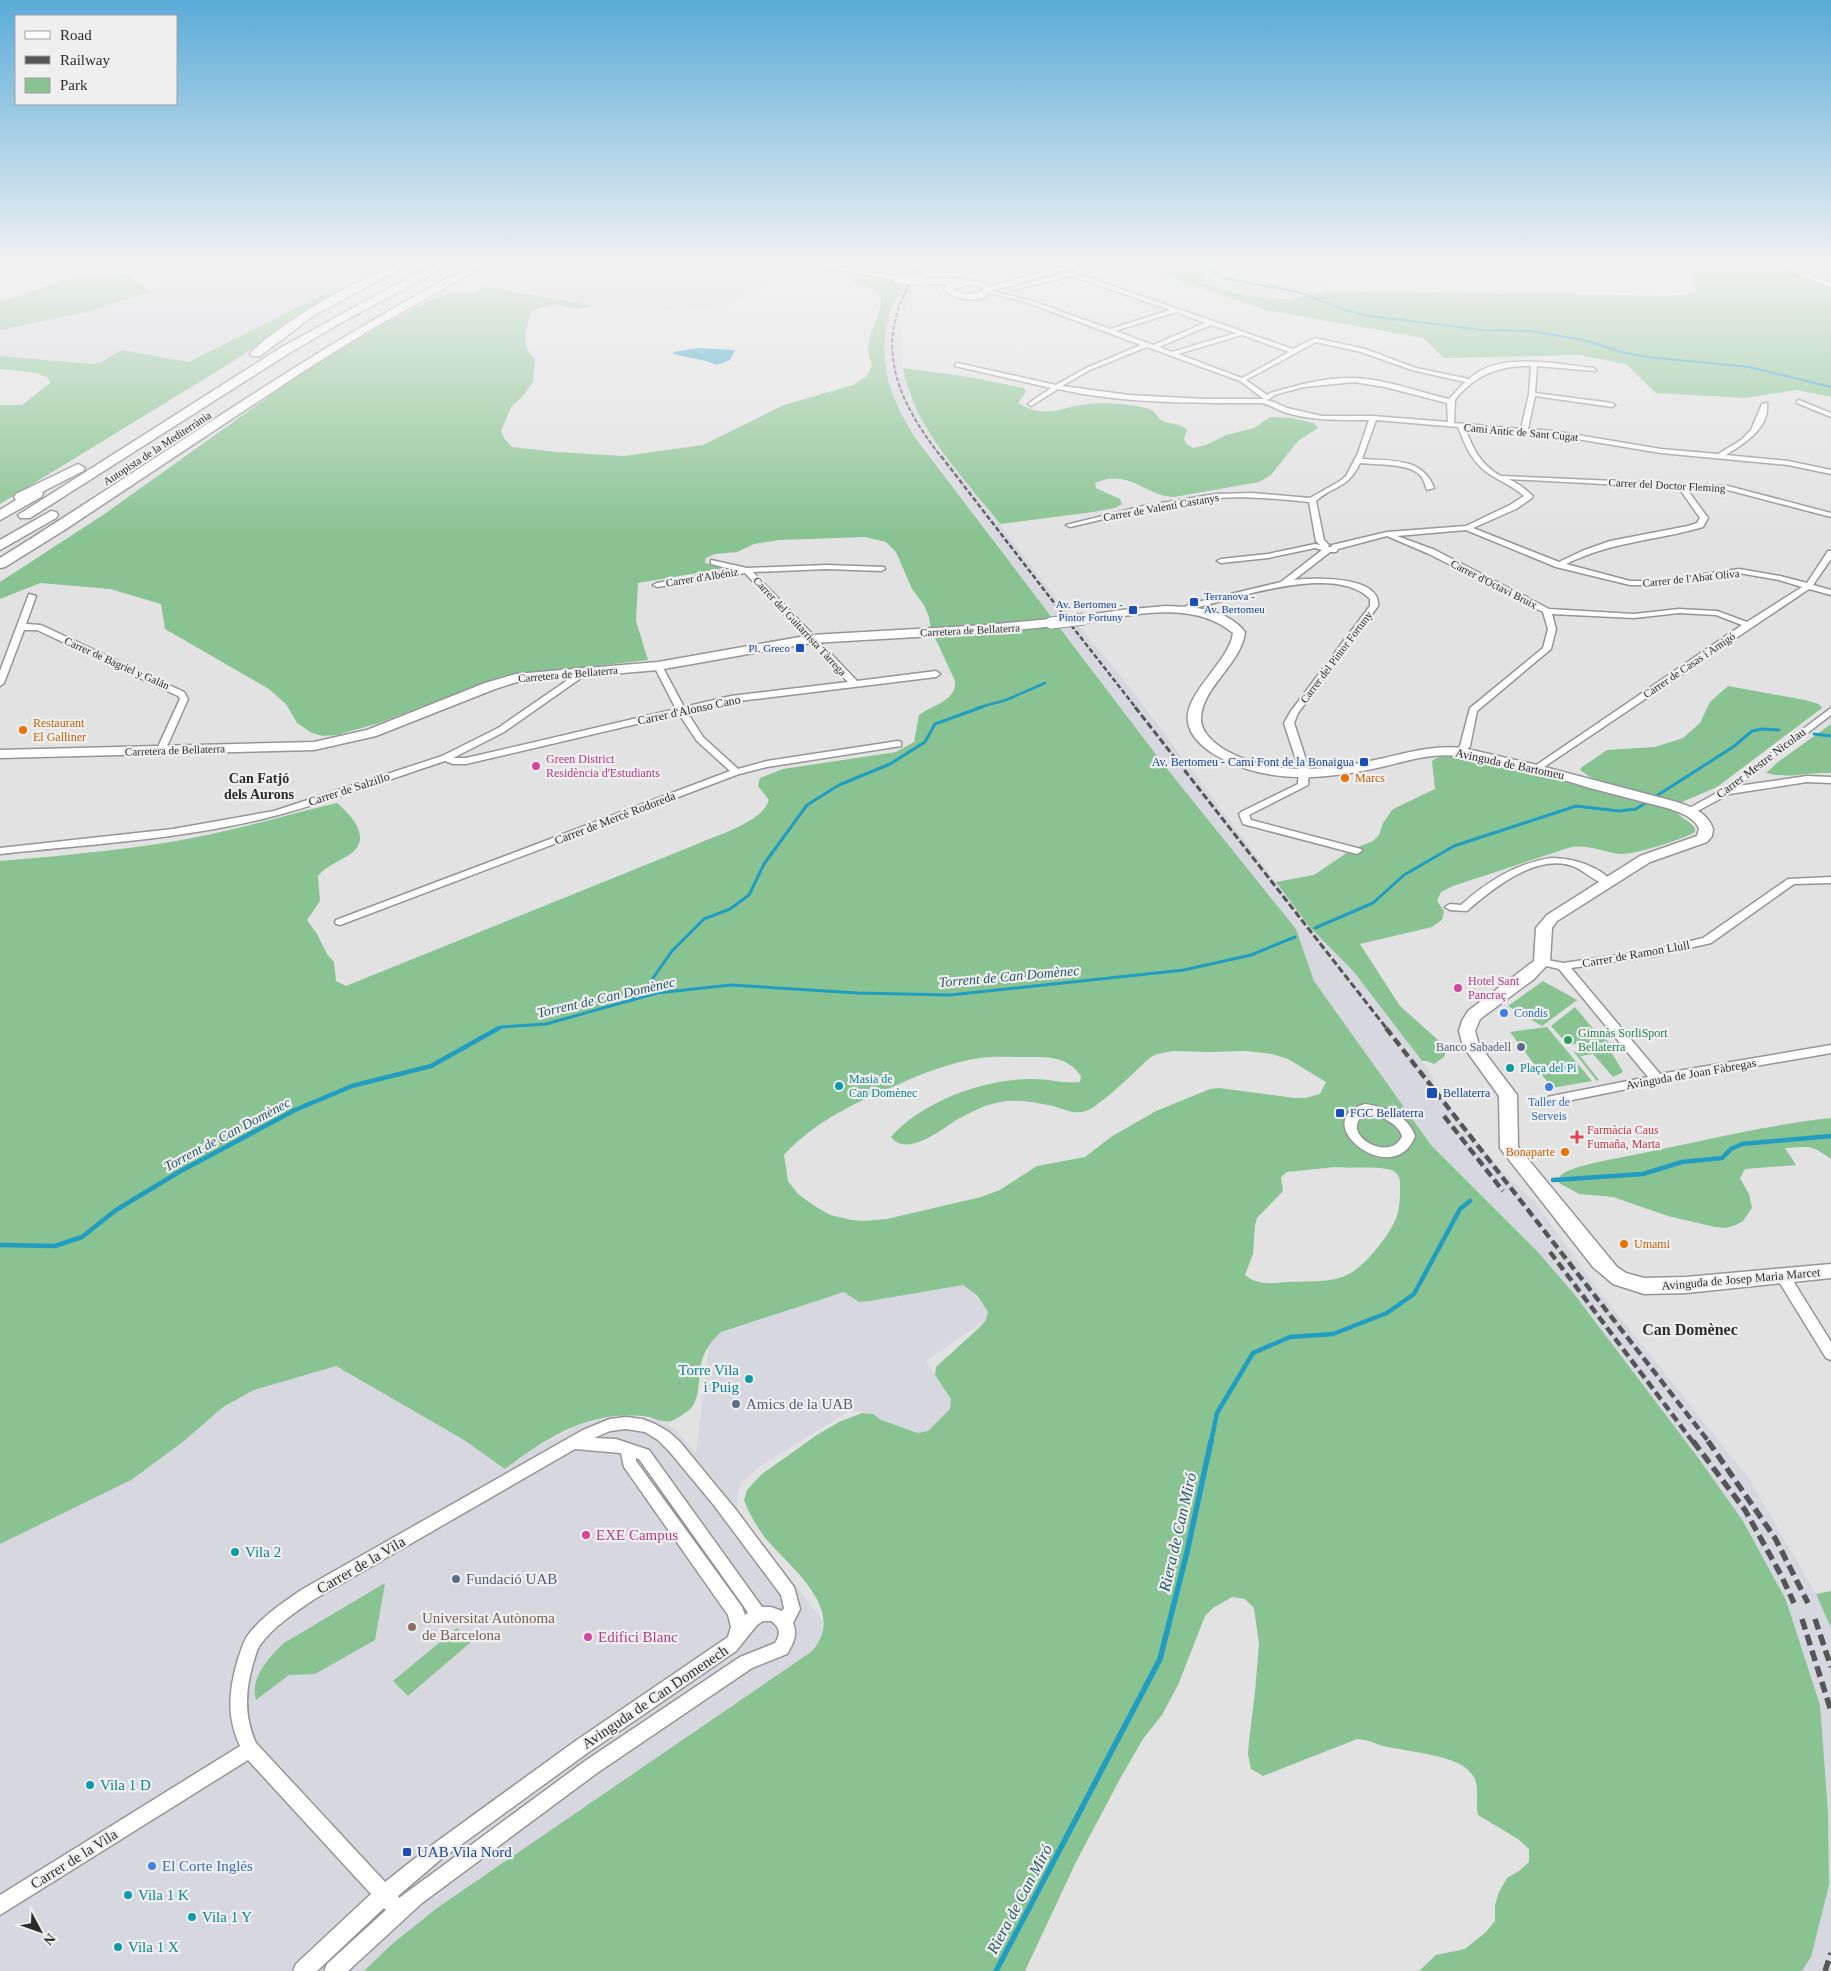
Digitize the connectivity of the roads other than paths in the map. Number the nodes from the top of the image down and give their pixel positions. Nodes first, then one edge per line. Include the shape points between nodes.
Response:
1 (256, 354) edge
2 (282, 354) edge
3 (304, 354) edge
4 (322, 354) edge
5 (1129, 354) edge
6 (1172, 354) edge
7 (1288, 354) edge
8 (1374, 354) edge
9 (1534, 364) junction
10 (957, 365) dead end
11 (1593, 370) dead end
12 (1242, 380) junction
13 (1468, 381) junction
14 (1055, 388) junction
15 (1532, 394) junction
16 (1267, 400) junction
17 (1451, 402) junction
18 (1799, 402) dead end
19 (1031, 404) dead end
20 (1765, 404) dead end
21 (1612, 406) dead end
22 (1831, 415) edge
23 (1373, 418) junction
24 (1451, 425) junction
25 (1461, 427) junction
26 (1524, 431) junction
27 (1718, 457) junction
28 (1358, 461) junction
29 (80, 466) junction
30 (154, 466) junction
31 (1831, 472) edge
32 (114, 475) dead end
33 (1500, 477) junction
34 (1681, 486) junction
35 (1430, 488) dead end
36 (1312, 500) junction
37 (0, 509) edge
38 (60, 510) dead end
39 (1831, 515) edge
40 (0, 516) edge
41 (1070, 525) dead end
42 (1467, 528) junction
43 (0, 531) edge
44 (1387, 534) junction
45 (0, 546) edge
46 (1327, 547) junction
47 (1831, 553) edge
48 (1221, 561) dead end
49 (714, 562) dead end
50 (0, 564) edge
51 (1559, 565) junction
52 (881, 568) dead end
53 (747, 570) junction
54 (0, 575) edge
55 (1284, 584) junction
56 (657, 585) dead end
57 (1809, 586) junction
58 (1831, 593) edge
59 (32, 596) dead end
60 (1187, 609) junction
61 (1547, 611) junction
62 (1084, 619) joint
63 (1748, 625) junction
64 (20, 627) junction
65 (811, 639) junction
66 (658, 666) junction
67 (586, 671) junction
68 (2, 672) edge
69 (936, 674) dead end
70 (0, 684) edge
71 (856, 685) junction
72 (682, 711) junction
73 (1831, 711) edge
74 (898, 744) dead end
75 (162, 751) junction
76 (1461, 752) junction
77 (0, 754) edge
78 (445, 758) junction
79 (1538, 768) junction
80 (736, 772) junction
81 (1304, 775) junction
82 (1831, 780) edge
83 (1725, 792) junction
84 (1684, 810) junction
85 (0, 851) edge
86 (1358, 851) dead end
87 (1831, 880) edge
88 (1608, 882) junction
89 (1450, 907) dead end
90 (340, 922) dead end
91 (1542, 962) junction
92 (1563, 966) junction
93 (1831, 1048) edge
94 (1657, 1079) junction
95 (1552, 1100) dead end
96 (1394, 1151) joint
97 (1831, 1271) edge
98 (1782, 1275) junction
99 (1831, 1354) edge
100 (575, 1443) junction
101 (628, 1451) junction
102 (758, 1615) junction
103 (785, 1622) junction
104 (730, 1646) junction
105 (250, 1749) junction
106 (384, 1895) junction
107 (0, 1906) edge
108 (398, 1910) junction
109 (303, 1971) edge
110 (334, 1971) edge

1 - 29 highway
2 - 43 highway, Autopista de la Mediterrània
3 - 32 highway, Autopista de la Mediterrània
4 - 30 highway
5 - 14 street via 1088,369
6 - 12 street, Camí Antic de Sant Cugat
7 - 12 street
8 - 13 street via 1414,369
9 - 11 street
9 - 13 street via 1506,364 1479,372
9 - 15 street
10 - 14 street
12 - 16 street, Camí Antic de Sant Cugat
13 - 17 street
14 - 16 street via 1130,397
14 - 19 street
15 - 21 street
15 - 26 street
16 - 17 street via 1272,394 1303,385 1354,380
16 - 23 street, Camí Antic de Sant Cugat via 1285,410 1322,418
17 - 24 street
18 - 22 street
20 - 27 street via 1760,423 1749,438
23 - 24 street, Camí Antic de Sant Cugat
23 - 28 street
24 - 25 street, Camí Antic de Sant Cugat
25 - 26 street, Camí Antic de Sant Cugat
25 - 33 street via 1472,454 1486,469
26 - 27 street, Camí Antic de Sant Cugat
27 - 31 street, Camí Antic de Sant Cugat via 1788,463
28 - 35 street via 1420,471
28 - 36 street via 1346,482
29 - 37 highway
29 - 40 highway
30 - 50 highway
30 - 54 highway
33 - 34 street, Carrer del Doctor Fleming
33 - 42 street via 1521,488 1528,496
34 - 39 street, Carrer del Doctor Fleming via 1728,488
34 - 51 street via 1704,518 1700,525 1679,532 1614,542
36 - 41 street, Carrer de Valentí Castanys via 1215,496
36 - 46 street via 1320,541
38 - 45 highway
42 - 44 street
42 - 51 street, Carrer de l'Abat Oliva
44 - 46 street
44 - 61 street, Carrer d'Octavi Bruix via 1432,552
46 - 48 street
46 - 55 street
47 - 57 street, Carrer de Casas i Amigó
49 - 53 street, Carrer del Guitarrista Tàrrega
51 - 57 street, Carrer de l'Abat Oliva via 1630,583 1658,583 1739,571
52 - 53 street
53 - 56 street, Carrer d'Albéniz
53 - 65 street, Carrer del Guitarrista Tàrrega
55 - 60 street
55 - 81 street, Carrer del Pintor Fortuny via 1312,580 1344,583 1358,587 1373,596 1375,601 1289,723
57 - 58 street, Carrer de l'Abat Oliva
57 - 63 street, Carrer de Casas i Amigó
59 - 64 street
60 - 62 street, Avinguda de Bartomeu
60 - 81 street, Avinguda de Bartomeu via 1222,618 1240,632 1238,643 1198,704 1193,716 1196,730 1208,744 1226,756 1270,771
61 - 63 street via 1634,616 1679,611 1716,613
61 - 76 street, Carrer d'Octavi Bruix via 1552,629 1546,649 1473,710
62 - 65 street, Carretera de Bellaterra, bridge via 987,629
63 - 79 street, Carrer de Casas i Amigó
64 - 68 street
64 - 75 street, Carrer de Bagriel y Galán via 38,627 181,694 184,698
65 - 66 street, Carretera de Bellaterra
65 - 71 street, Carrer del Guitarrista Tàrrega
66 - 67 street, Carretera de Bellaterra
66 - 72 street
67 - 75 street, Carretera de Bellaterra via 516,678 371,734 340,742 314,746
67 - 78 street, Carrer de Salzillo via 502,730
68 - 70 street
69 - 71 street, Carrer d'Alonso Cano
71 - 72 street, Carrer d'Alonso Cano via 732,699
72 - 78 street, Carrer d'Alonso Cano via 466,761
72 - 80 street via 700,739
73 - 83 street, Carrer Mestre Nicolau
74 - 80 street, Carrer de Mercè Rodoreda via 767,764
75 - 77 street, Carretera de Bellaterra
76 - 79 street, Avinguda de Bartomeu
76 - 81 street, Avinguda de Bartomeu via 1416,754
78 - 85 street, Carrer de Salzillo via 251,819 115,839
79 - 84 street, Avinguda de Bartomeu
80 - 90 street, Carrer de Mercè Rodoreda
81 - 86 street via 1304,785 1244,814 1247,822
82 - 83 street via 1807,779
83 - 84 street, Carrer Mestre Nicolau
84 - 88 street via 1705,824 1706,835 1702,839 1650,857
87 - 92 street, Carrer de Ramon Llull via 1792,881 1707,941 1654,953
88 - 89 street via 1566,861 1541,863 1519,870 1488,888 1463,909
88 - 91 street via 1548,923 1543,934
91 - 92 street, Carrer de Ramon Llull
91 - 98 street, Avinguda de Josep Maria Marcet via 1474,1015 1468,1027 1471,1046 1508,1095 1509,1148 1587,1247 1620,1279 1644,1286 1659,1286
92 - 94 street
93 - 94 street, Avinguda de Joan Fàbregas
94 - 95 street, Avinguda de Joan Fàbregas
96 - 96 street via 1406,1141 1405,1127 1391,1115 1374,1108 1356,1112 1351,1118 1350,1128 1358,1142 1375,1151
97 - 98 street, Avinguda de Josep Maria Marcet
98 - 99 street
100 - 101 street via 616,1445
100 - 103 street, Carrer de la Vila via 602,1427 615,1424 649,1427 665,1436 711,1488 788,1592 792,1609
100 - 105 street, Carrer de la Vila via 307,1595 275,1617 253,1642 239,1682 238,1719
101 - 102 street via 644,1454
101 - 104 street via 629,1463 736,1612 739,1627
102 - 103 street via 773,1614
102 - 104 street, Avinguda de Can Domenech via 746,1624
103 - 108 street, Avinguda de Can Domenech via 789,1636 781,1649 746,1662 591,1767
104 - 106 street, Avinguda de Can Domenech via 580,1748 434,1854
105 - 106 street, Carrer de la Vila
105 - 107 street, Carrer de la Vila
106 - 108 street, Carrer de la Vila
106 - 109 street, Avinguda de Can Domenech
108 - 110 street, Avinguda de Can Domenech

